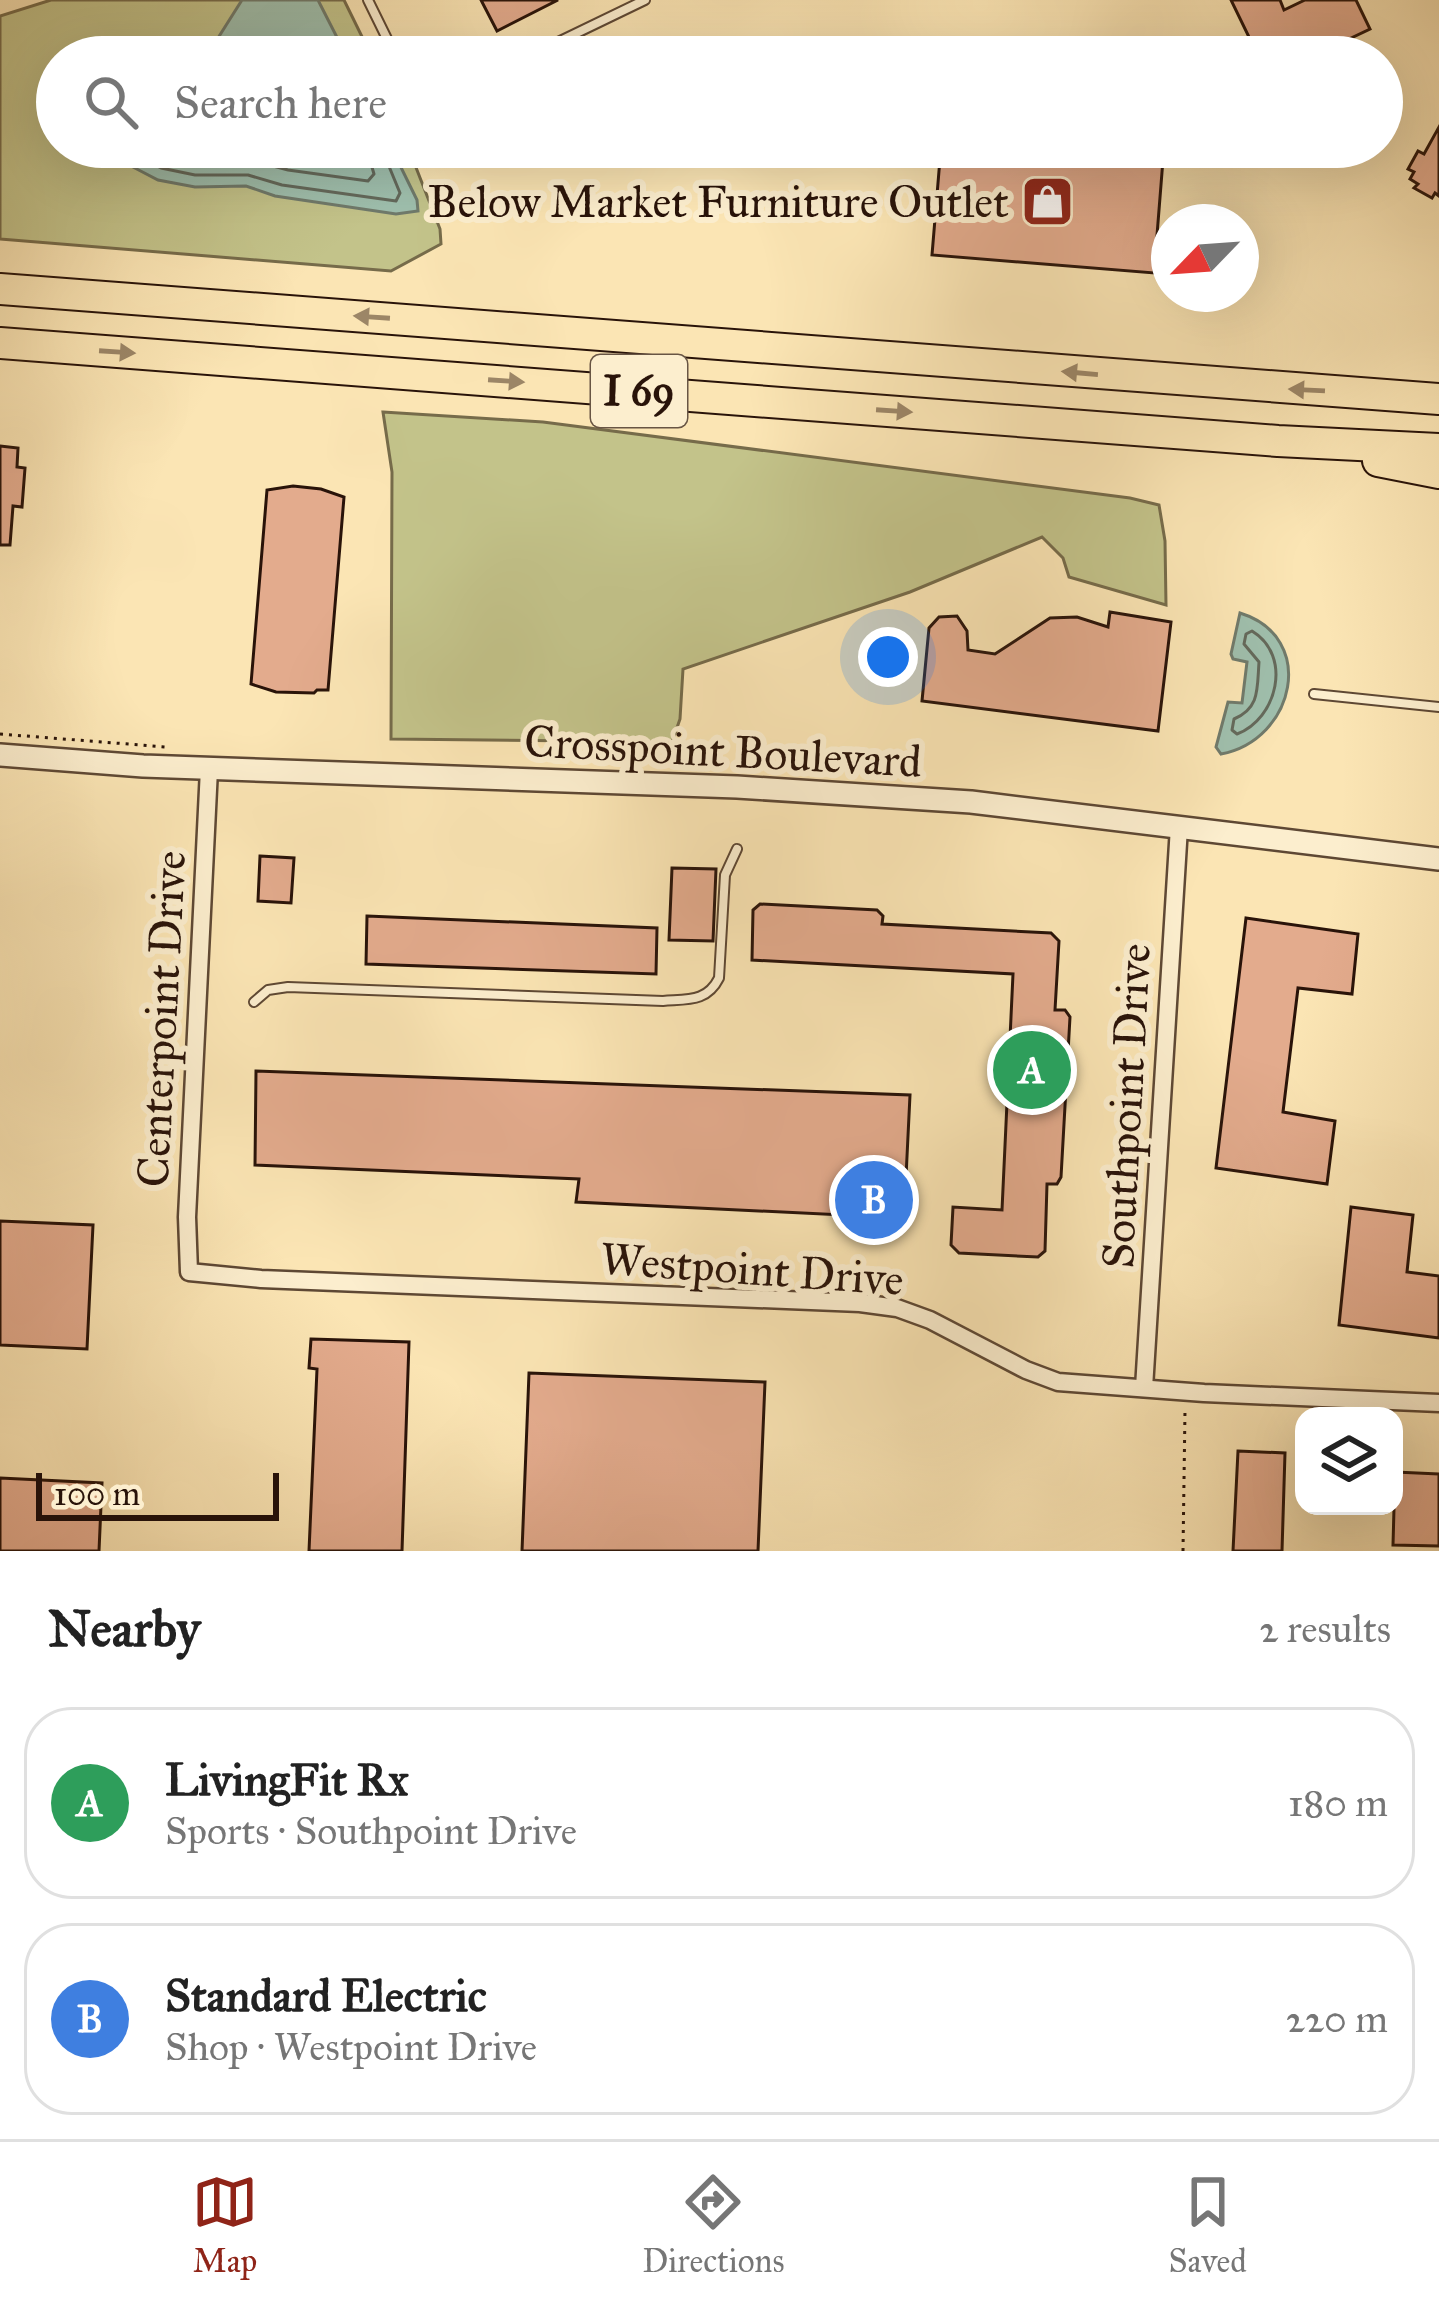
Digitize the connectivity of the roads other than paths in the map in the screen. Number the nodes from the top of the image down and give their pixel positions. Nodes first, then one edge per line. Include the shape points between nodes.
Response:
1 (368, 0) edge
2 (645, 0) edge
3 (386, 36) edge
4 (570, 36) edge
5 (0, 289) edge
6 (0, 343) edge
7 (1432, 397) edge
8 (1278, 441) junction
9 (1439, 449) edge
10 (1439, 473) edge
11 (1313, 694) dead end
12 (1439, 707) edge
13 (0, 755) edge
14 (209, 769) junction
15 (1179, 827) junction
16 (737, 849) dead end
17 (1439, 859) edge
18 (254, 1002) dead end
19 (189, 1272) joint
20 (1144, 1388) junction
21 (1439, 1403) edge

1 - 3 lane
2 - 4 lane
7 -> 5 highway, I 69
6 -> 8 highway, I 69
8 - 9 highway, I 69
8 - 10 highway
11 - 12 lane
13 - 14 street, Crosspoint Boulevard
14 - 15 street, Crosspoint Boulevard via 736,787 971,802
14 - 19 street, Centerpoint Drive
15 - 17 street, Crosspoint Boulevard
15 - 20 street, Southpoint Drive
16 - 18 lane via 724,875 719,978 699,998 288,987
19 - 20 street, Westpoint Drive via 860,1303 930,1319 1058,1382
20 - 21 street, Westpoint Drive

